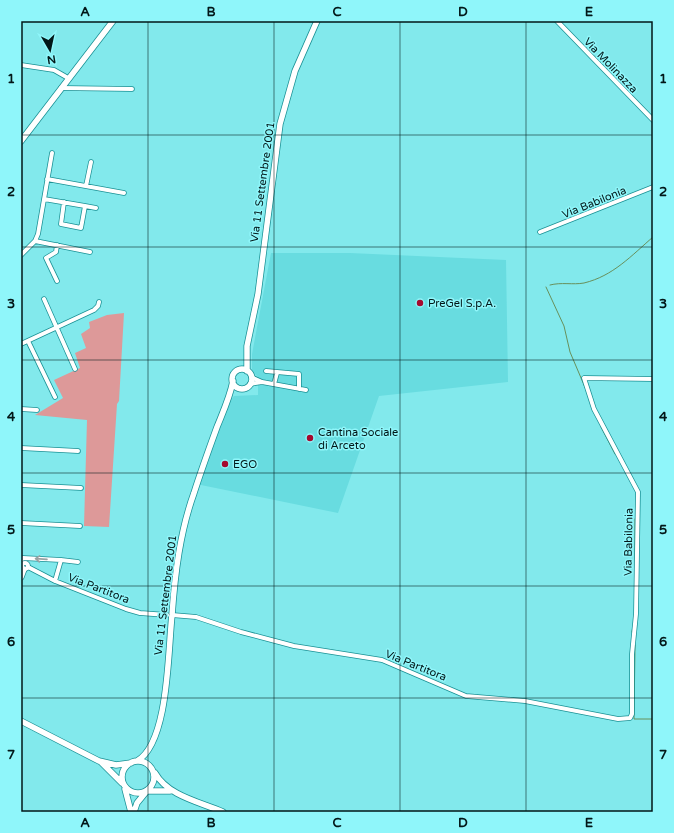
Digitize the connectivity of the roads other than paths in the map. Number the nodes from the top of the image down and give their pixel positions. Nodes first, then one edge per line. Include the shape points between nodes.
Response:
1 (113, 21) edge
2 (317, 21) edge
3 (557, 21) edge
4 (21, 65) edge
5 (68, 78) junction
6 (60, 88) junction
7 (132, 89) dead end
8 (653, 120) edge
9 (21, 141) edge
10 (52, 153) dead end
11 (91, 162) dead end
12 (47, 179) junction
13 (86, 186) junction
14 (653, 187) edge
15 (124, 193) dead end
16 (44, 198) junction
17 (64, 202) junction
18 (85, 206) junction
19 (96, 208) dead end
20 (540, 232) dead end
21 (35, 241) junction
22 (57, 245) junction
23 (90, 252) dead end
24 (21, 255) edge
25 (57, 281) dead end
26 (44, 299) dead end
27 (99, 302) dead end
28 (56, 327) junction
29 (28, 341) junction
30 (21, 344) edge
31 (247, 351) junction
32 (75, 369) dead end
33 (240, 370) junction
34 (247, 371) junction
35 (266, 371) dead end
36 (277, 373) junction
37 (251, 377) junction
38 (653, 379) edge
39 (233, 381) junction
40 (262, 382) junction
41 (250, 384) junction
42 (274, 384) junction
43 (239, 388) junction
44 (299, 389) junction
45 (306, 390) dead end
46 (55, 397) dead end
47 (226, 405) junction
48 (21, 409) edge
49 (37, 410) dead end
50 (21, 448) edge
51 (78, 451) dead end
52 (21, 485) edge
53 (81, 488) dead end
54 (21, 523) edge
55 (80, 526) dead end
56 (62, 560) junction
57 (78, 562) dead end
58 (23, 565) edge
59 (21, 577) edge
60 (55, 581) junction
61 (169, 615) junction
62 (631, 717) joint
63 (21, 720) edge
64 (152, 745) junction
65 (100, 761) junction
66 (137, 761) junction
67 (131, 763) junction
68 (153, 770) junction
69 (124, 785) junction
70 (147, 791) junction
71 (172, 791) junction
72 (132, 812) edge
73 (223, 812) edge

1 - 5 main road
2 - 31 main road, Via 11 Settembre 2001 via 295,71 280,124 258,294
3 - 8 street, Via Molinazza
4 - 5 street via 54,70
5 - 6 main road
6 - 7 street
6 - 9 main road
10 - 12 street
11 - 13 street
12 - 13 street
12 - 16 street
13 - 15 street
14 - 20 street, Via Babilonia
16 - 17 street
16 - 21 street
17 - 18 street
17 - 18 street via 61,224 81,228
18 - 19 street
21 - 22 street
21 - 24 street
22 - 23 street
22 - 25 street via 56,252 46,258
26 - 28 street
27 - 28 street via 94,310
28 - 29 street
28 - 32 street
29 - 30 street
29 - 46 street
31 - 33 main road, Via 11 Settembre 2001
31 - 34 main road, Via 11 Settembre 2001
33 - 34 main road
33 - 39 main road, Via 11 Settembre 2001 via 235,373
34 - 37 main road
35 - 36 street
36 - 42 street
36 - 44 street via 299,374
37 - 40 street
37 - 41 main road
38 - 62 street, Via Babilonia via 584,378 594,409 638,492
39 - 43 main road
39 - 47 main road, Via 11 Settembre 2001
40 - 41 street
40 - 42 street
41 - 43 main road via 245,388
42 - 44 street
43 - 47 main road, Via 11 Settembre 2001
44 - 45 street
47 - 61 main road, Via 11 Settembre 2001 via 188,512
48 - 49 street
50 - 51 street
52 - 53 street
54 - 55 street
56 - 57 street
56 -> 58 street via 23,558
56 - 60 street
58 - 59 main road
58 - 60 street, Via Partitora
60 - 61 street, Via Partitora via 126,609 140,613
61 - 62 street, Via Partitora via 196,617 294,646 382,660 466,696 525,702 618,719
61 - 64 main road, Via 11 Settembre 2001 via 163,710
63 - 65 main road
64 - 66 main road, Via 11 Settembre 2001 via 147,754
64 - 68 main road, Via 11 Settembre 2001 via 150,760
65 - 67 main road via 116,765
65 - 69 main road
66 - 67 main road, Via 11 Settembre 2001
66 - 68 main road via 145,762
67 - 69 main road, Via 11 Settembre 2001 via 122,773
68 - 70 main road, Via 11 Settembre 2001 via 153,784
68 - 71 main road
69 - 70 main road via 134,793
69 - 72 main road, Via 11 Settembre 2001
70 - 71 main road
70 - 72 main road, Via 11 Settembre 2001
71 - 73 main road

